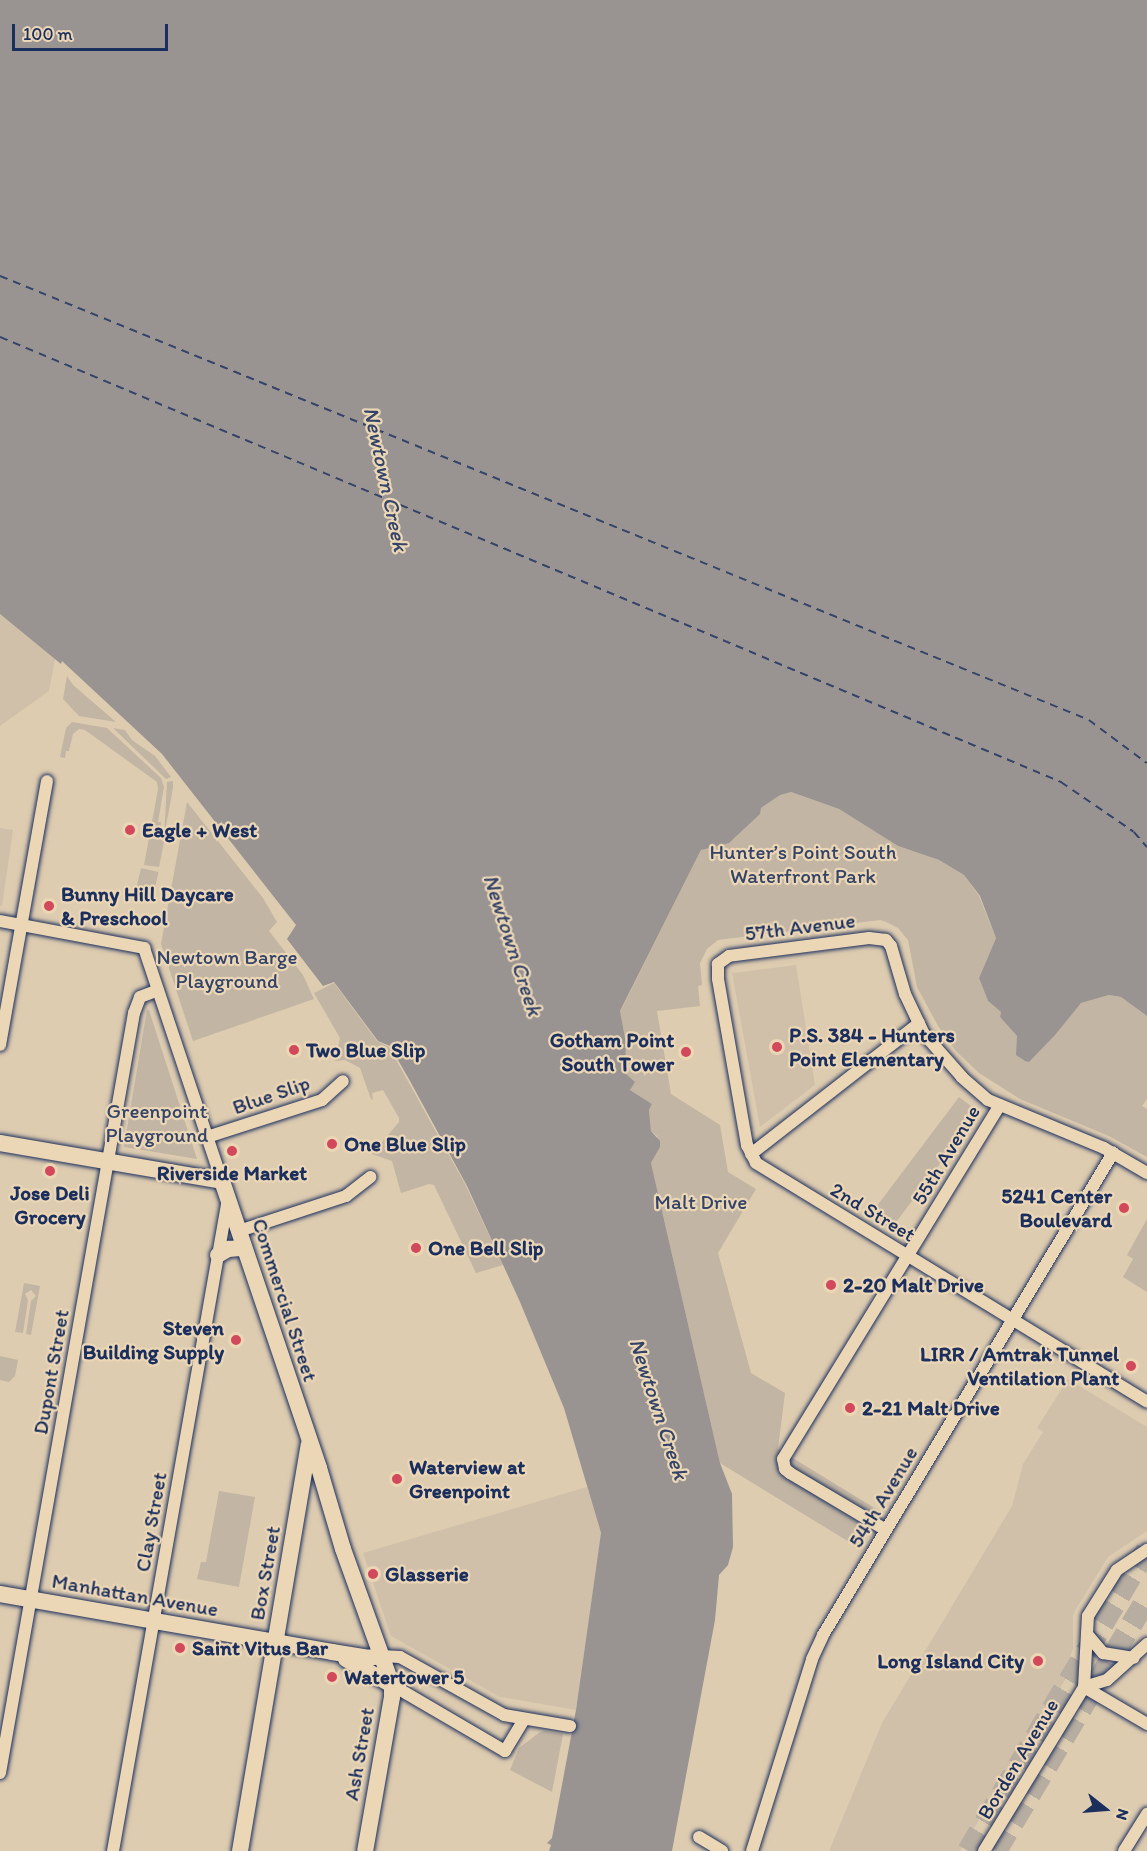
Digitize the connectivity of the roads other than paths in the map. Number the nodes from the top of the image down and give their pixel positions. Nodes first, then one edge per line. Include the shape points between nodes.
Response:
1 (47, 781) dead end
2 (0, 921) edge
3 (22, 925) junction
4 (158, 990) junction
5 (919, 1023) junction
6 (0, 1045) edge
7 (343, 1081) dead end
8 (999, 1105) junction
9 (207, 1137) junction
10 (0, 1143) edge
11 (1113, 1153) junction
12 (751, 1154) junction
13 (108, 1161) junction
14 (1147, 1173) edge
15 (370, 1177) dead end
16 (222, 1181) junction
17 (228, 1199) junction
18 (238, 1231) junction
19 (244, 1248) junction
20 (218, 1255) junction
21 (908, 1256) junction
22 (1013, 1321) junction
23 (1147, 1402) edge
24 (309, 1444) junction
25 (329, 1505) junction
26 (300, 1507) junction
27 (886, 1530) junction
28 (1147, 1550) edge
29 (0, 1594) edge
30 (31, 1600) junction
31 (154, 1621) junction
32 (1086, 1633) junction
33 (277, 1642) junction
34 (1147, 1644) edge
35 (332, 1652) junction
36 (1134, 1658) junction
37 (383, 1661) junction
38 (392, 1685) junction
39 (1084, 1687) junction
40 (524, 1719) junction
41 (1147, 1724) edge
42 (570, 1726) dead end
43 (0, 1773) edge
44 (1147, 1814) edge
45 (699, 1837) dead end
46 (113, 1851) edge
47 (240, 1851) edge
48 (365, 1851) edge
49 (722, 1851) edge
50 (752, 1851) edge
51 (984, 1851) edge
52 (1124, 1851) edge

1 - 3 street
2 - 3 street
3 - 4 street, Commercial Street via 144,948
3 - 6 street
4 - 9 street, Commercial Street
4 - 13 street, Dupont Street via 143,995 136,1004
5 - 8 street via 962,1077
5 - 12 street
5 - 12 street, 57th Avenue via 886,940 869,938 740,954 720,961 718,979
7 - 9 street, Blue Slip via 322,1100
8 - 11 street
8 - 21 street, 55th Avenue
9 - 16 street, Commercial Street
10 - 13 street
11 - 14 street
11 - 22 street, 54th Avenue
12 - 21 street, 2nd Street via 758,1164
13 - 16 street
13 - 30 street, Dupont Street
15 - 18 street via 346,1196
16 - 17 street, Commercial Street
17 - 18 street, Commercial Street
17 - 20 street, Clay Street
18 - 19 street, Commercial Street
19 - 20 street via 228,1249
19 - 24 street, Commercial Street
20 - 31 street, Clay Street
21 - 22 street, 2nd Street
21 - 27 street via 783,1459 790,1473
22 - 23 street, 2nd Street
22 - 27 street, 54th Avenue
24 - 25 street, Commercial Street
24 - 26 street, Box Street
25 - 26 street via 315,1499
25 - 37 street, Commercial Street
26 - 33 street, Box Street
27 - 50 street, 54th Avenue via 815,1651
28 - 32 street, Borden Avenue via 1117,1570 1088,1616
29 - 30 street, Manhattan Avenue
30 - 31 street, Manhattan Avenue
30 - 43 street, Dupont Street
31 - 33 street, Manhattan Avenue
31 - 46 street, Clay Street
32 - 36 street via 1103,1653
32 - 39 street, Borden Avenue
33 - 35 street, Manhattan Avenue
33 - 47 street, Box Street
34 - 36 street, Borden Avenue
35 - 37 street, Manhattan Avenue
35 - 38 street, Manhattan Avenue
36 - 39 street, Borden Avenue via 1107,1680
37 - 38 street, Ash Street
37 - 40 street, Manhattan Avenue via 400,1657 500,1714
38 - 40 street, Manhattan Avenue via 505,1751
38 - 48 street, Ash Street
39 - 41 street
39 - 51 street, Borden Avenue
40 - 42 street, Manhattan Avenue
44 - 52 street
45 - 49 street

